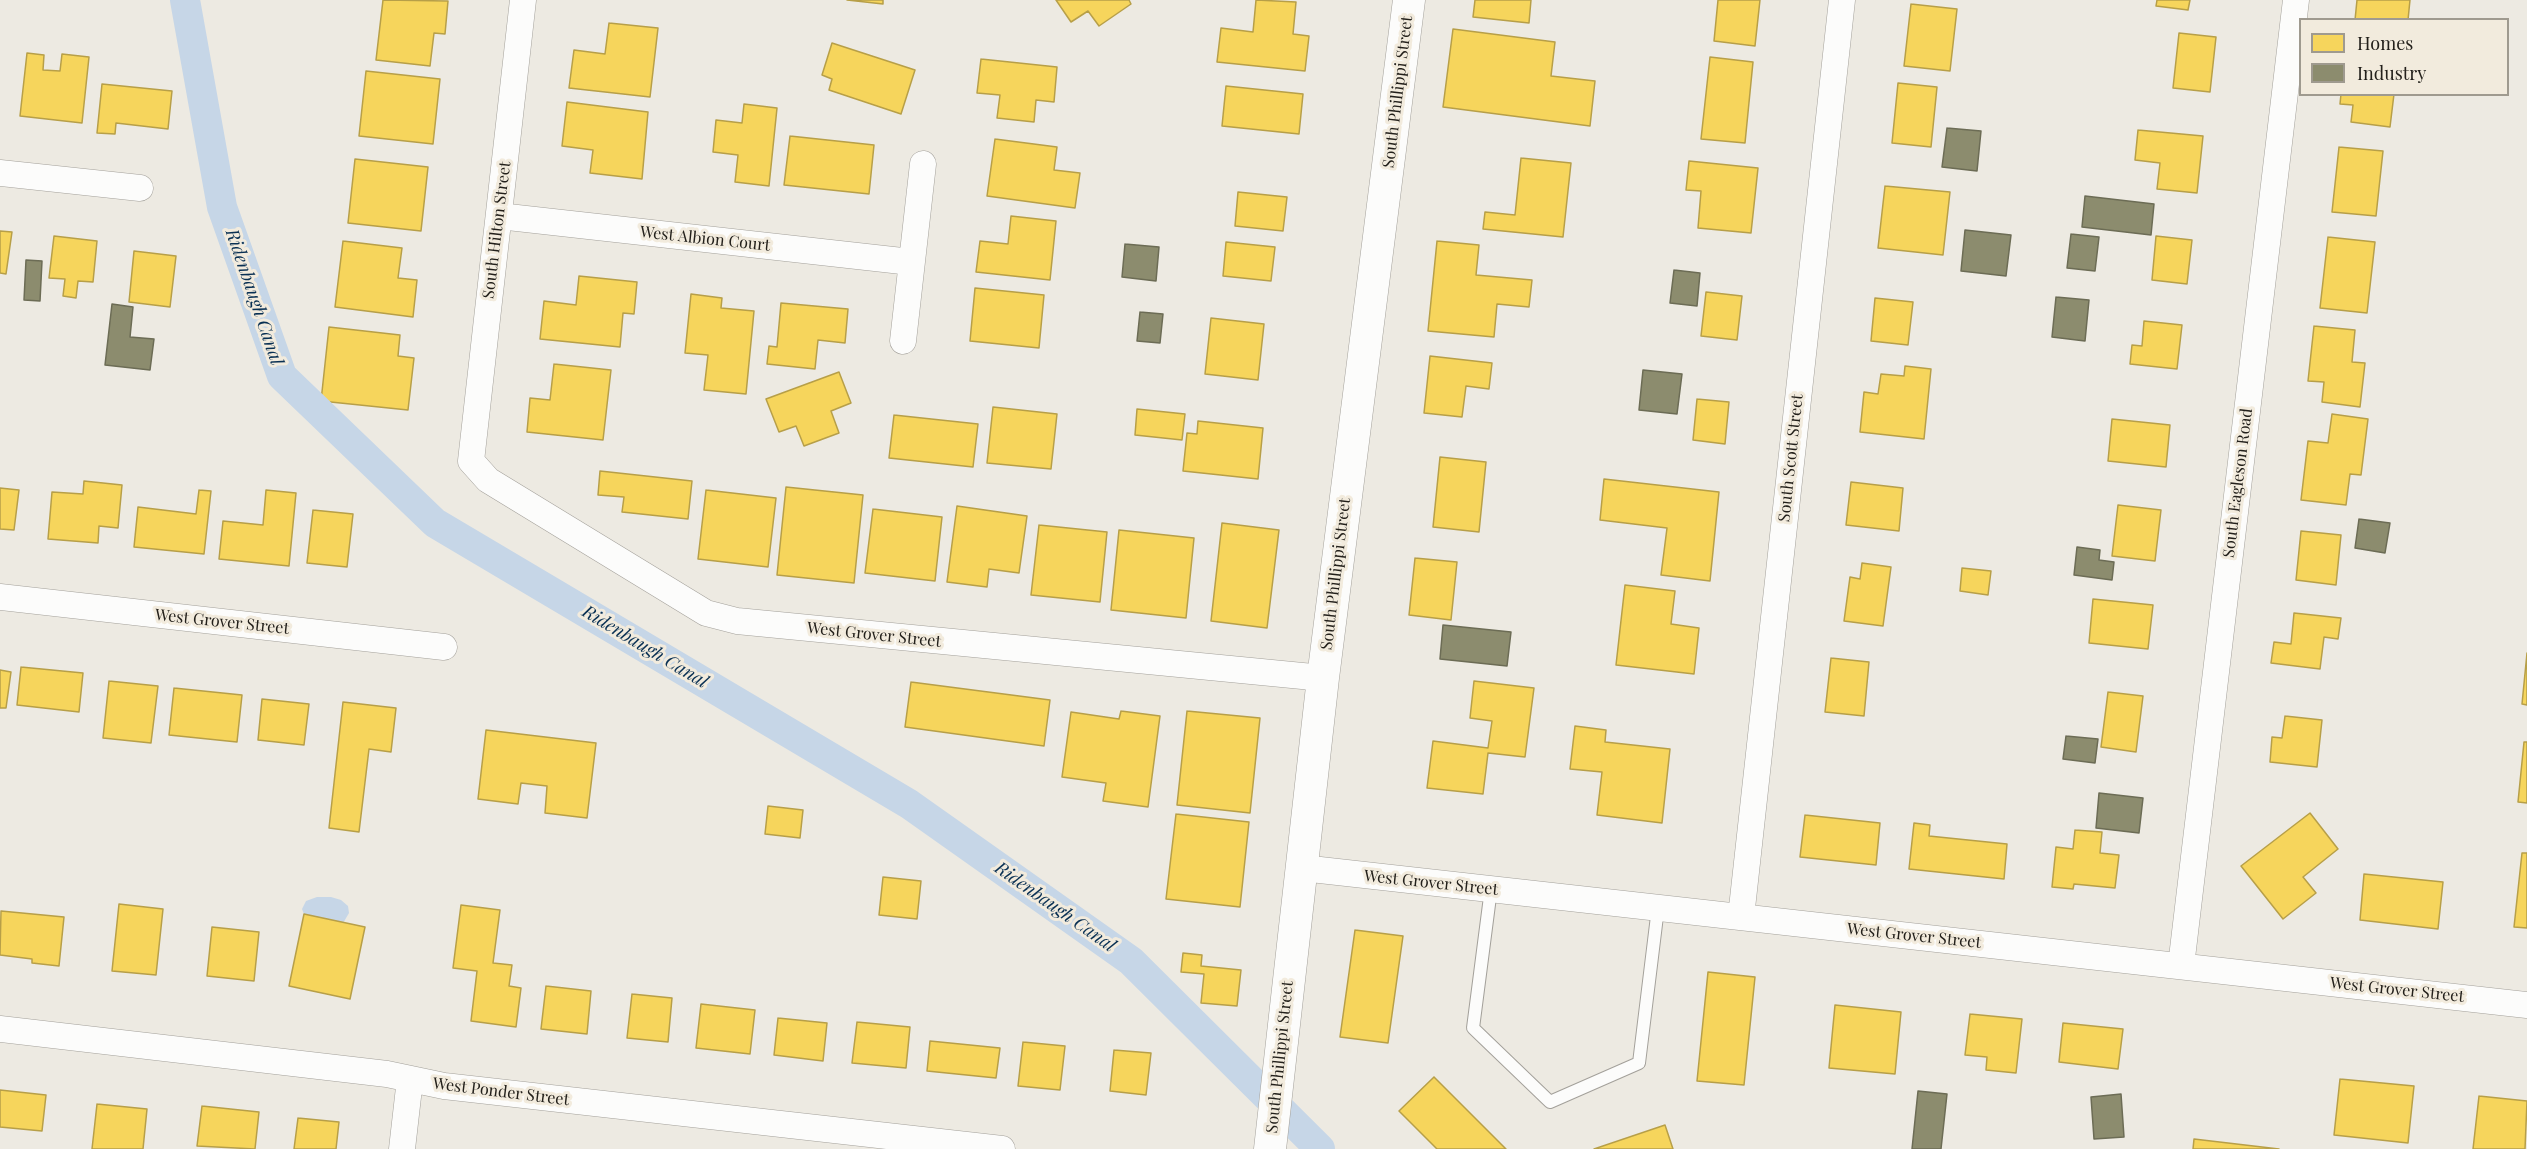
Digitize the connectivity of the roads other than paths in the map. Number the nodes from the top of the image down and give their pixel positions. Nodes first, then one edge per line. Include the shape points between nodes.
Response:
1 (523, 0) edge
2 (1409, 0) edge
3 (1842, 0) edge
4 (2296, 0) edge
5 (923, 164) dead end
6 (0, 173) edge
7 (140, 188) dead end
8 (499, 216) junction
9 (911, 262) junction
10 (903, 341) dead end
11 (471, 461) joint
12 (0, 597) edge
13 (444, 647) dead end
14 (1323, 678) junction
15 (1302, 868) junction
16 (1491, 889) junction
17 (1658, 908) junction
18 (1741, 917) junction
19 (2181, 966) junction
20 (2527, 1005) edge
21 (0, 1029) edge
22 (410, 1079) junction
23 (1271, 1144) edge
24 (402, 1149) edge
25 (1002, 1149) edge

1 - 8 street, South Hilton Street
2 - 14 street, South Phillippi Street
3 - 18 street, South Scott Street
4 - 19 street, South Eagleson Road
5 - 9 street
6 - 7 street
8 - 9 street, West Albion Court
8 - 11 street, South Hilton Street
9 - 10 street
11 - 14 street, West Grover Street via 488,480 706,613 737,621
12 - 13 street, West Grover Street
14 - 15 street, South Phillippi Street
15 - 16 street, West Grover Street
15 - 23 street, South Phillippi Street
16 - 17 street, West Grover Street
16 - 17 lane via 1473,1028 1550,1102 1639,1063
17 - 18 street, West Grover Street
18 - 19 street, West Grover Street
19 - 20 street, West Grover Street
21 - 22 street, West Ponder Street
22 - 24 street
22 - 25 street, West Ponder Street

